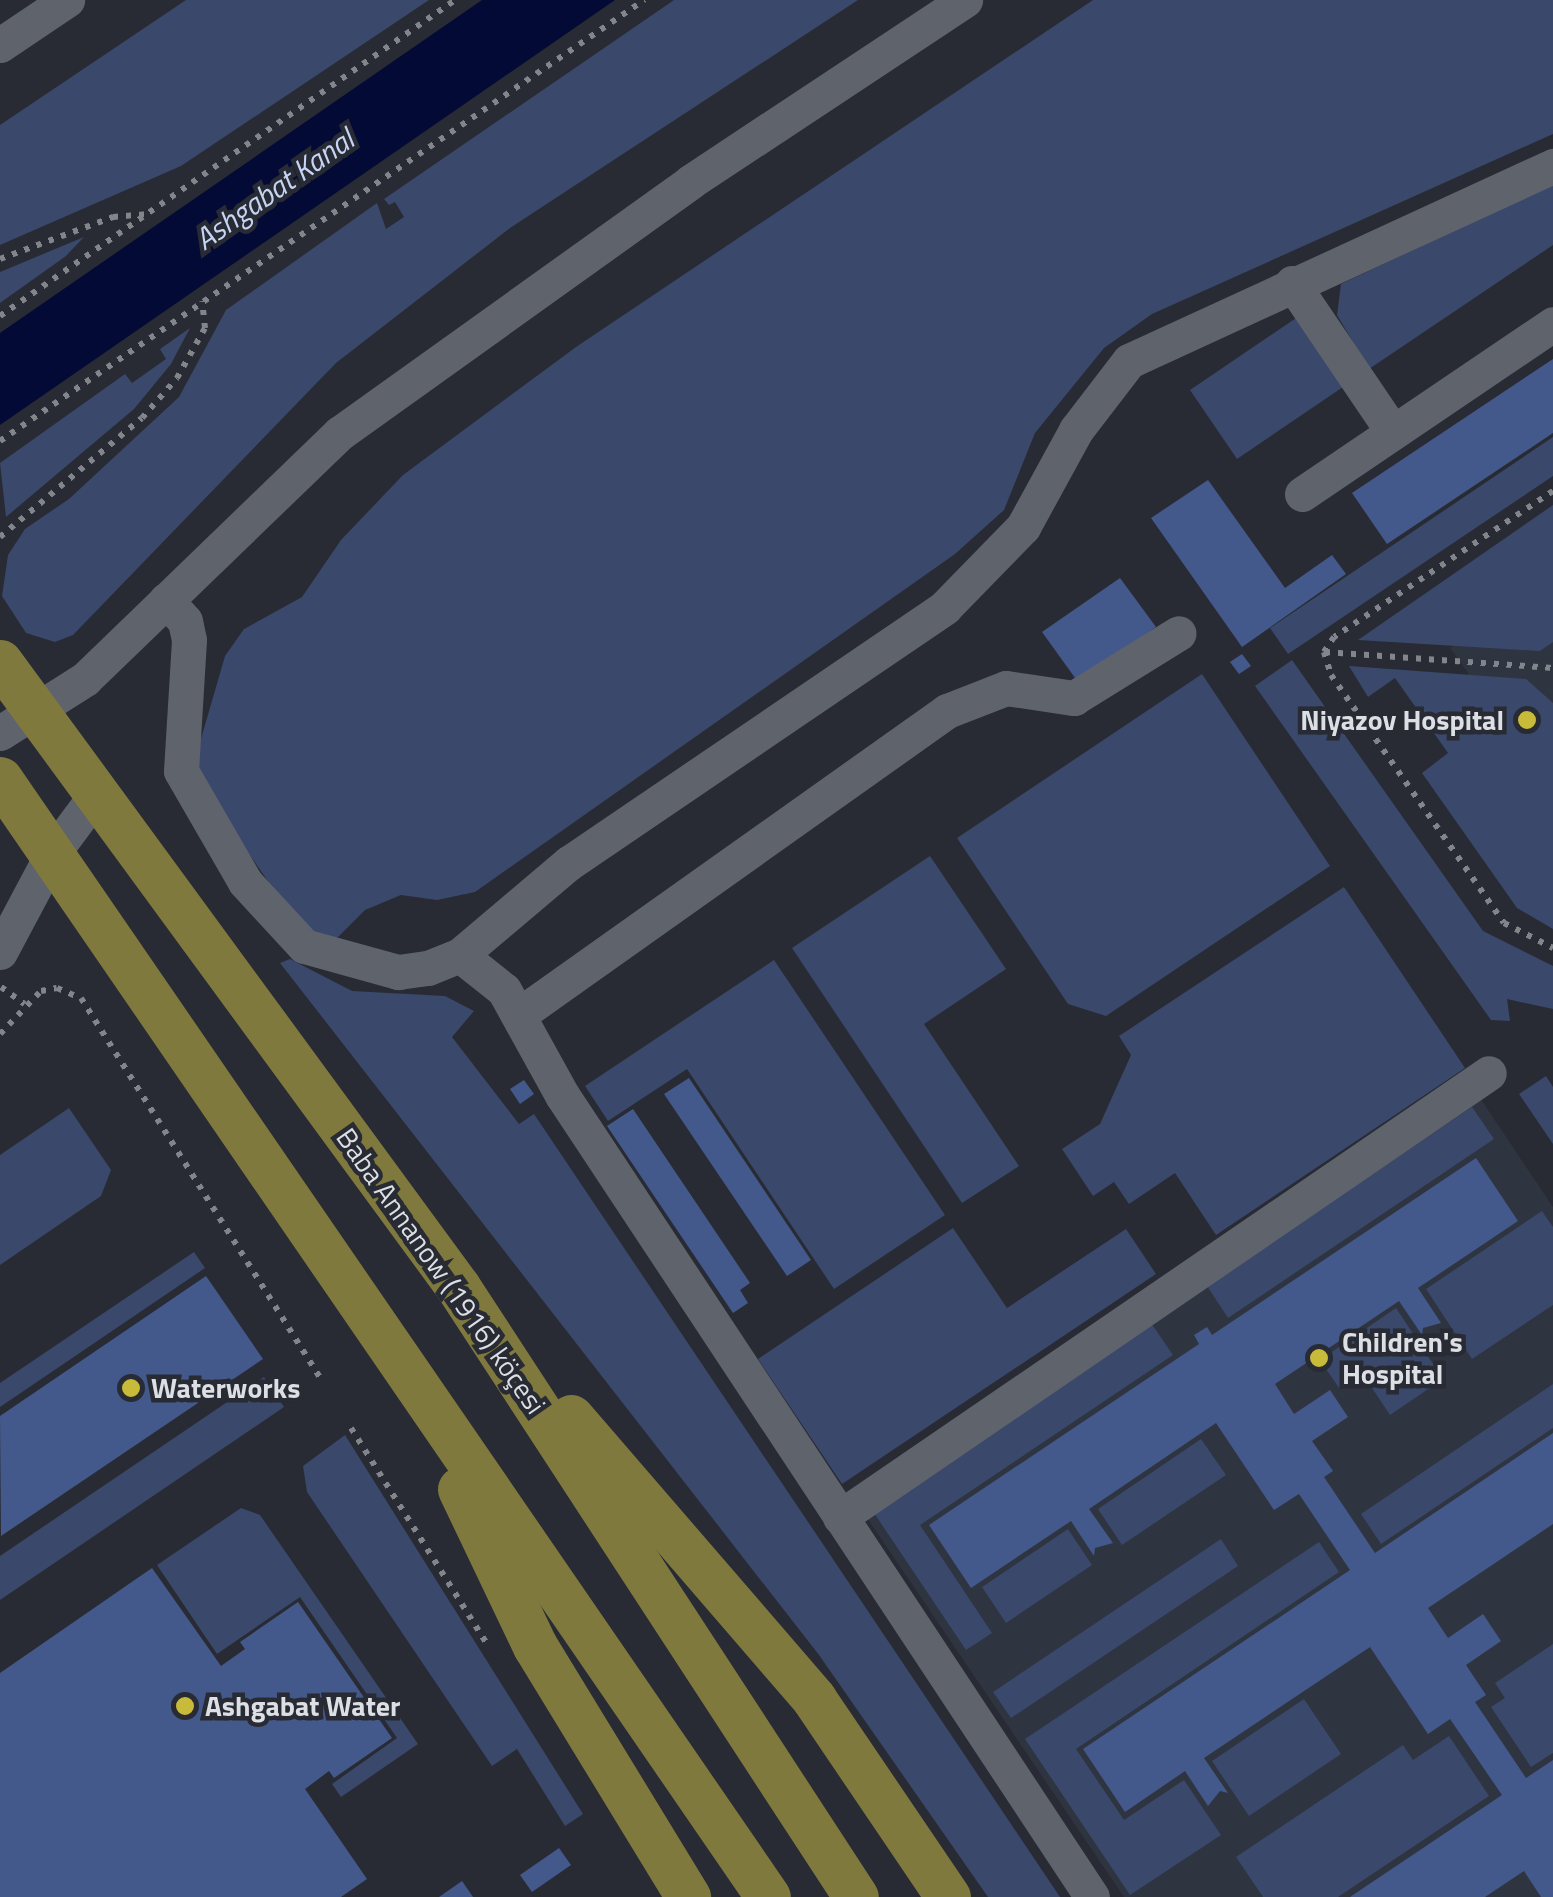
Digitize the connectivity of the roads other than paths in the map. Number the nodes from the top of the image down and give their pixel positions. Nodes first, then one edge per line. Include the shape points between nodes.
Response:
1 (66, 0) edge
2 (965, 0) edge
3 (0, 45) edge
4 (1553, 166) edge
5 (1292, 283) junction
6 (1553, 324) edge
7 (1394, 432) junction
8 (1302, 494) dead end
9 (166, 600) junction
10 (1179, 633) dead end
11 (0, 662) edge
12 (17, 721) edge
13 (0, 778) edge
14 (96, 796) junction
15 (52, 854) junction
16 (0, 952) edge
17 (460, 955) junction
18 (520, 1014) junction
19 (1489, 1073) dead end
20 (458, 1286) junction
21 (401, 1366) junction
22 (840, 1517) junction
23 (848, 1886) edge
24 (688, 1897) edge
25 (768, 1897) edge
26 (948, 1897) edge
27 (1092, 1897) edge

1 - 3 street
2 - 9 street via 690,182 392,394 277,487
4 - 5 street
5 - 7 street
5 - 17 street via 1130,361 1076,430 1023,528 945,607 569,864
6 - 7 street
7 - 8 street
9 - 12 street via 85,680
9 - 17 street via 185,621 189,640 181,771 246,882 304,946 348,962 398,972
10 - 18 street via 1074,698 1006,688 947,711
11 - 12 main road, Baba Annanow (1916) köçesi
12 - 14 main road, Baba Annanow (1916) köçesi
13 - 15 main road
14 - 15 street
14 - 20 main road, Baba Annanow (1916) köçesi
15 - 16 street
15 - 21 main road
17 - 18 street via 504,990
18 - 22 street via 562,1095
19 - 22 street
20 - 23 main road, Baba Annanow (1916) köçesi
20 - 26 main road via 814,1699
21 - 24 main road via 534,1646
21 - 25 main road
22 - 27 street

